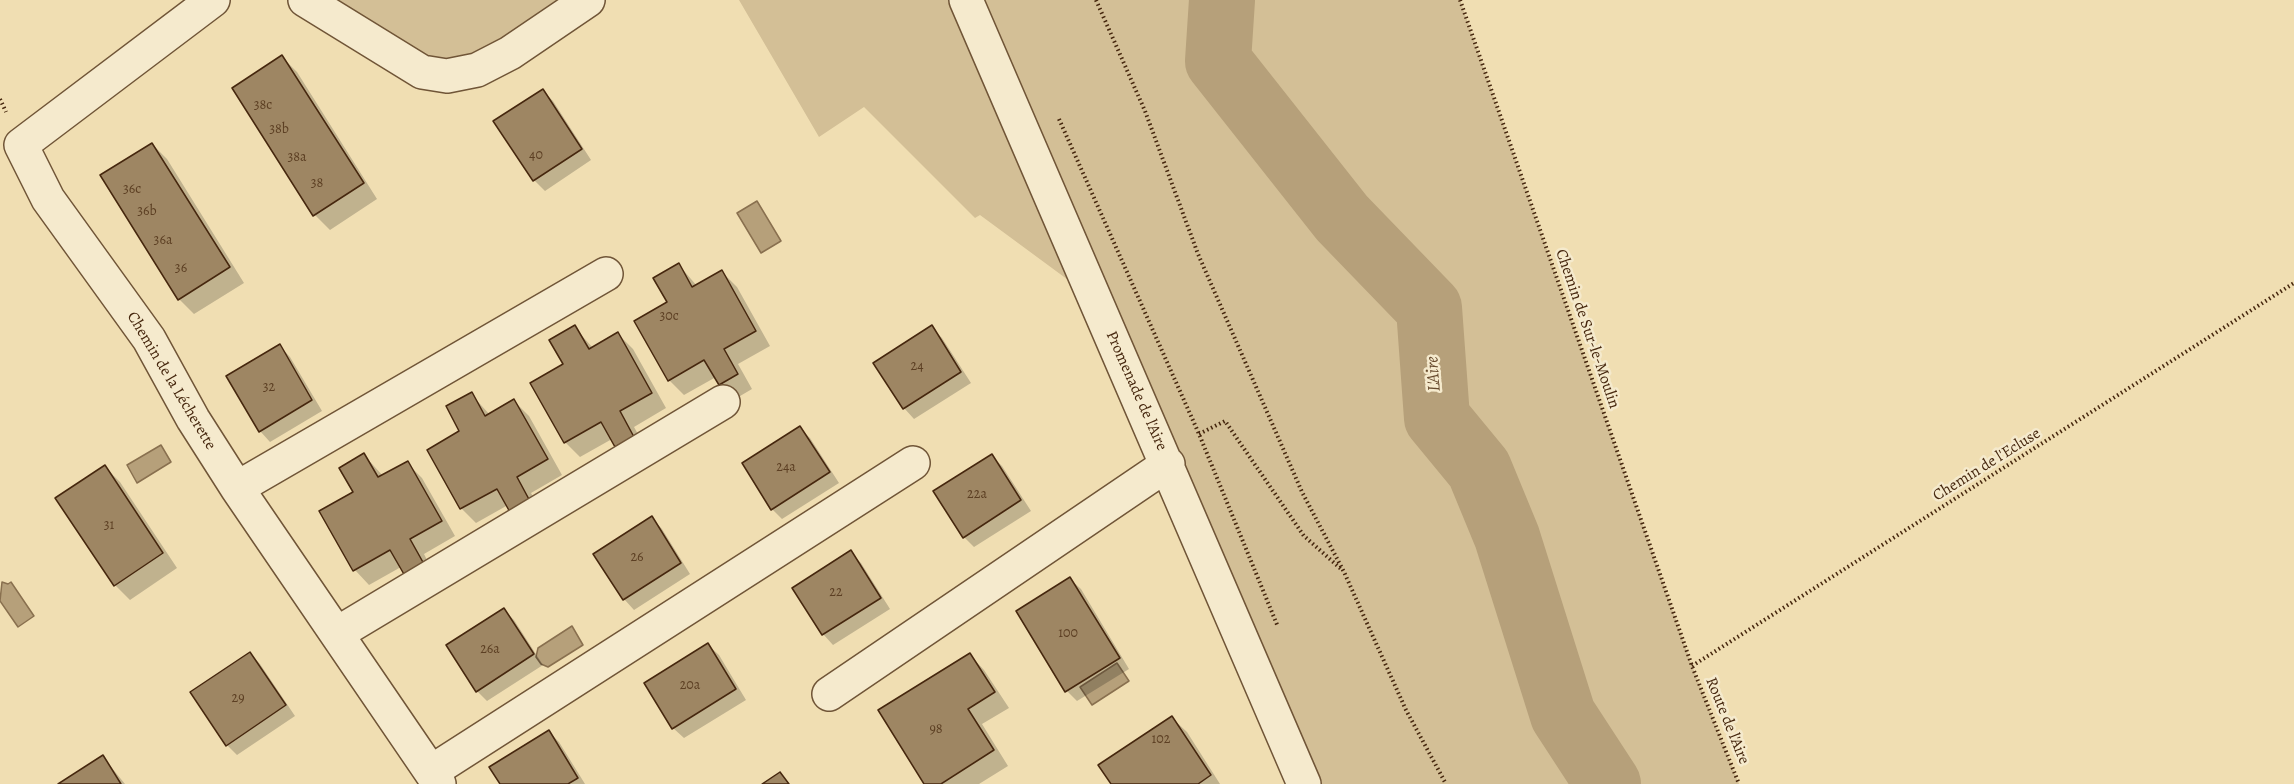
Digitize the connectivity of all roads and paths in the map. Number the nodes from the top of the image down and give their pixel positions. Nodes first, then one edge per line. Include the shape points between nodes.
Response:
1 (213, 0) edge
2 (305, 0) edge
3 (588, 0) edge
4 (966, 0) edge
5 (1096, 0) edge
6 (1460, 0) edge
7 (1054, 108) dead end
8 (606, 273) dead end
9 (2294, 283) edge
10 (723, 402) dead end
11 (1199, 434) junction
12 (913, 463) dead end
13 (1168, 464) junction
14 (237, 488) junction
15 (1344, 572) junction
16 (1277, 622) dead end
17 (338, 633) junction
18 (1692, 666) junction
19 (829, 694) dead end
20 (435, 778) edge
21 (1304, 784) edge
22 (1446, 784) edge
23 (1739, 784) edge

1 - 14 street, Chemin de la Lécherette via 21,145 48,200 149,339
2 - 3 street via 422,72 447,76 486,66
4 - 13 street, Promenade de l'Aire
5 - 15 path via 1203,265 1302,492
6 - 18 path, Chemin de Sur-le-Moulin
7 - 11 path
8 - 14 street
9 - 18 path, Chemin de l'Ecluse
10 - 17 street
11 - 15 path via 1225,421 1304,536
11 - 16 path
12 - 20 street
13 - 19 street
13 - 21 street, Promenade de l'Aire
14 - 17 street, Chemin de la Lécherette
15 - 22 path via 1406,710
17 - 20 street, Chemin de la Lécherette
18 - 23 path, Route de l'Aire

